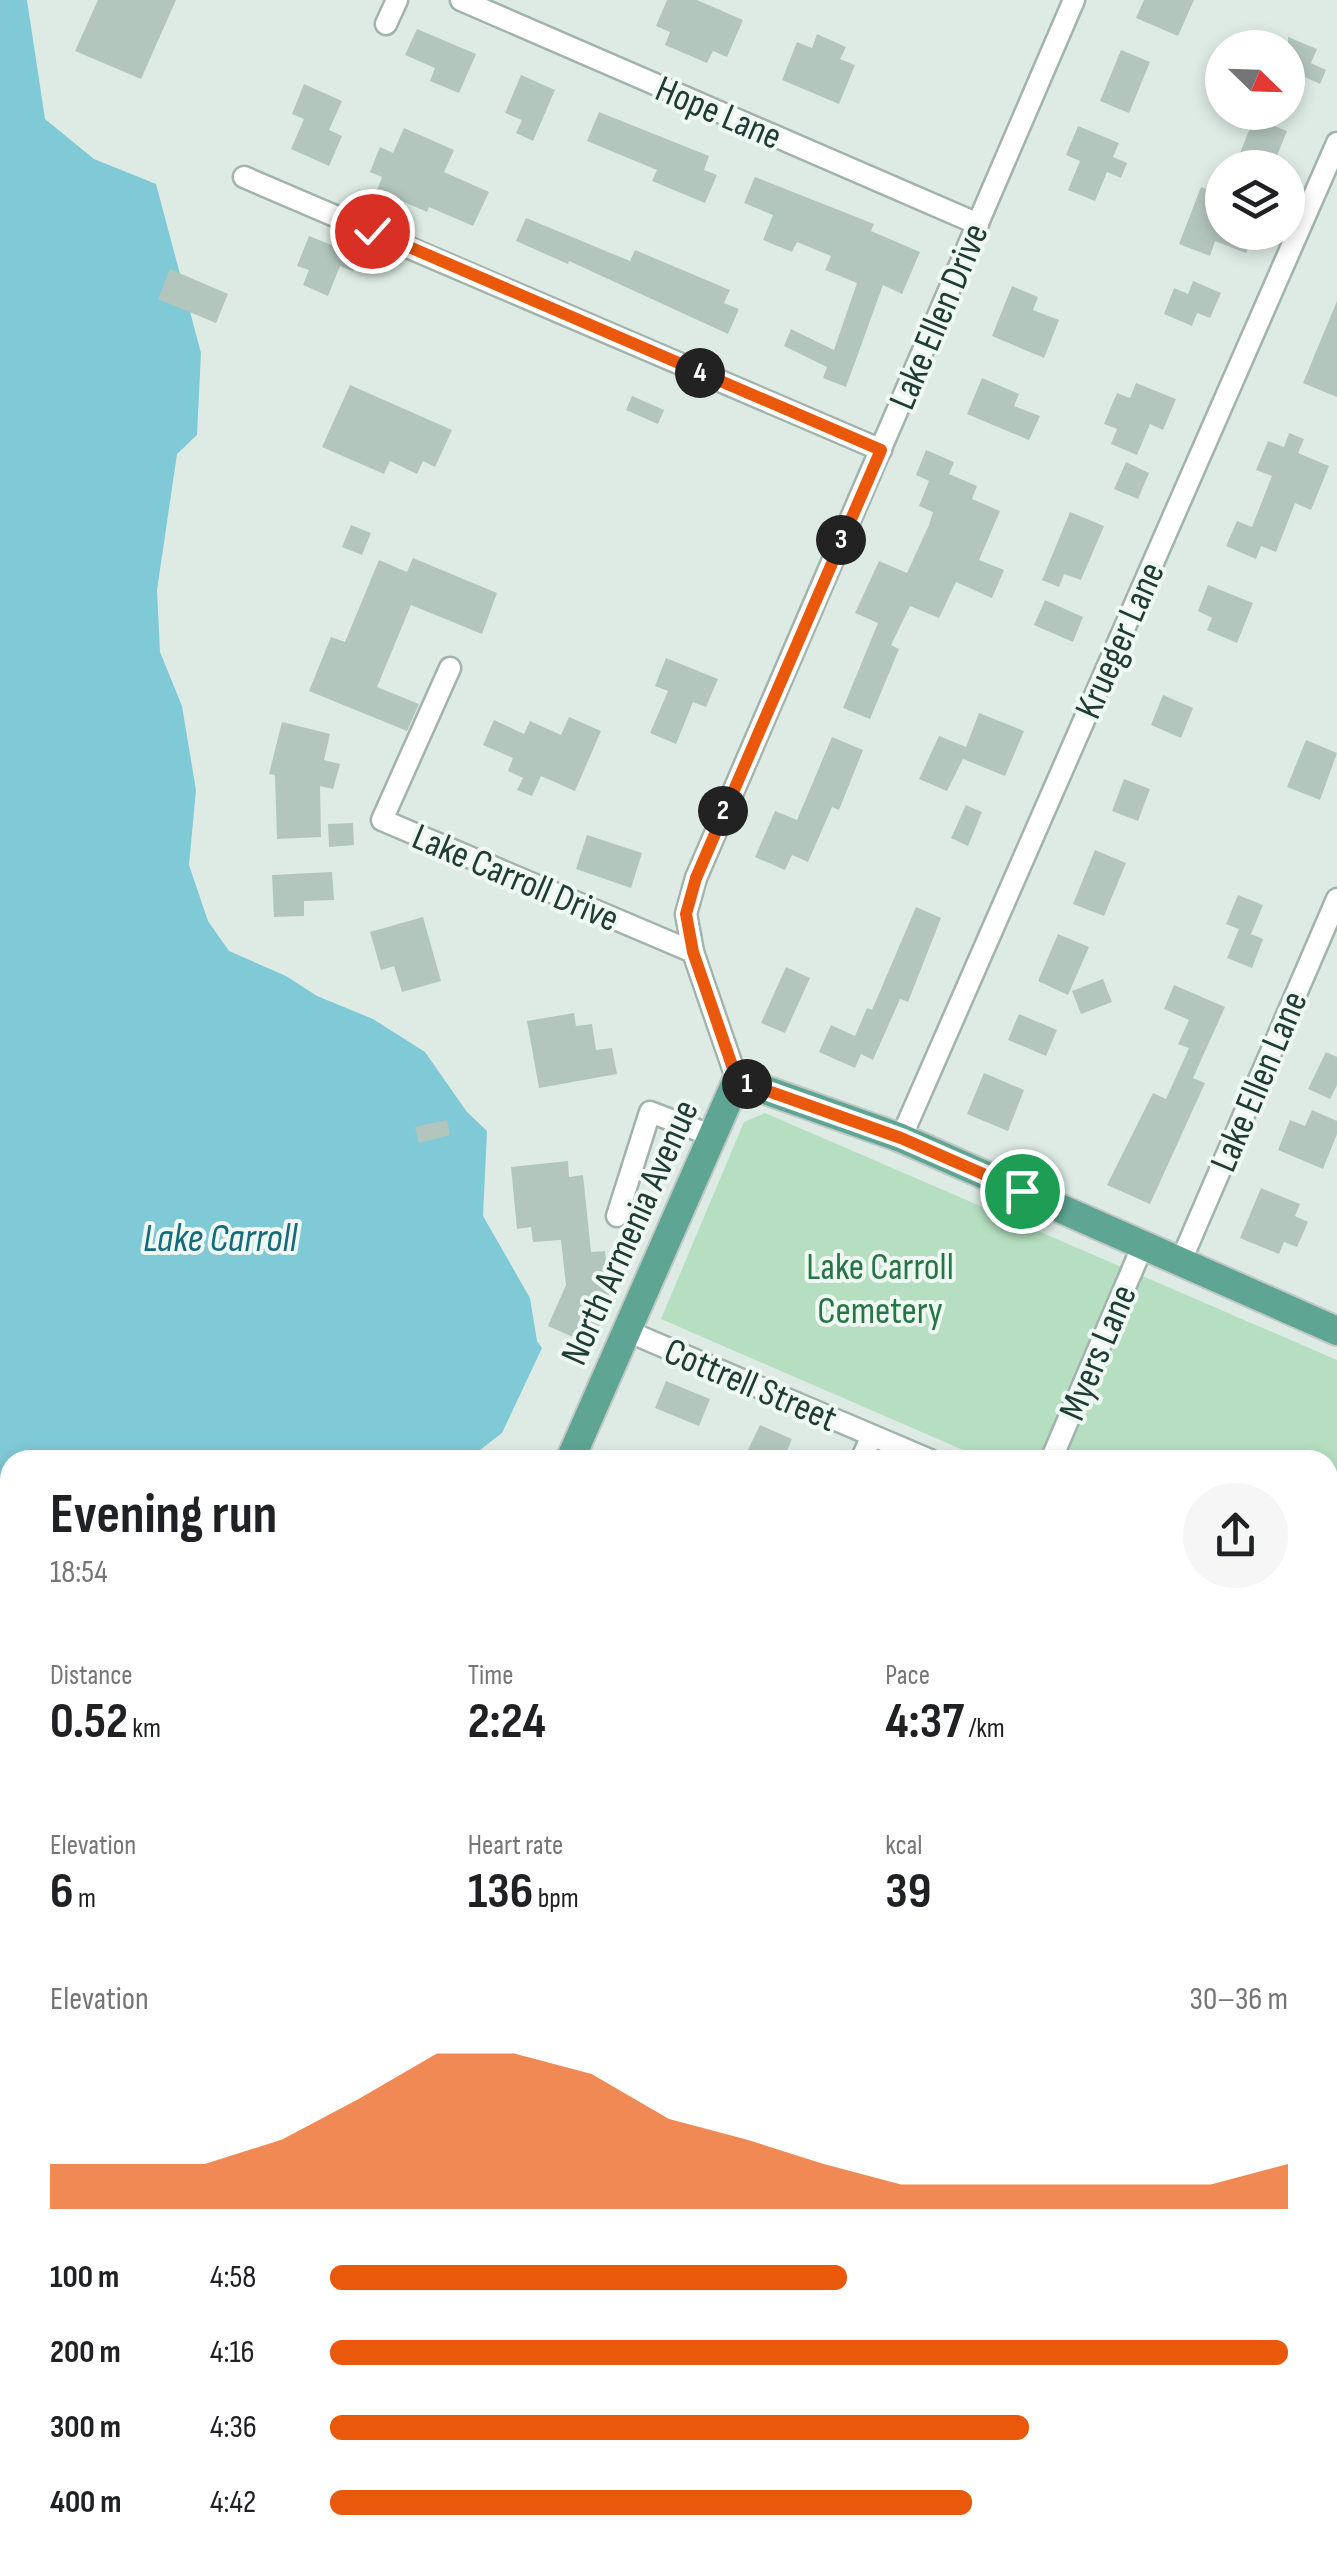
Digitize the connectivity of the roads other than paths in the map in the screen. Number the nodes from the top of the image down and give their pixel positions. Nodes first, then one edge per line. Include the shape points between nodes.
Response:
1 (397, 0) edge
2 (461, 0) edge
3 (1074, 0) edge
4 (386, 24) dead end
5 (1337, 143) edge
6 (244, 177) dead end
7 (978, 224) junction
8 (881, 450) junction
9 (450, 668) dead end
10 (1337, 899) edge
11 (693, 952) junction
12 (737, 1080) junction
13 (713, 1136) junction
14 (901, 1138) junction
15 (617, 1216) dead end
16 (1143, 1245) junction
17 (1180, 1263) junction
18 (627, 1331) junction
19 (1337, 1331) edge
20 (872, 1436) junction
21 (574, 1450) edge
22 (866, 1450) edge
23 (906, 1450) edge
24 (1055, 1450) edge

1 - 4 street
2 - 7 street, Hope Lane
3 - 7 street, Lake Ellen Drive
5 - 14 street, Krueger Lane
6 - 8 street
7 - 8 street, Lake Ellen Drive
8 - 11 street, Lake Ellen Drive via 696,878 686,914
9 - 11 street, Lake Carroll Drive via 382,820
10 - 17 street, Lake Ellen Lane
11 - 12 street, Lake Ellen Drive
12 - 13 main road, North Armenia Avenue
12 - 14 main road, North Armenia Avenue
13 - 15 street via 650,1112
13 - 18 main road, North Armenia Avenue
14 - 16 main road, North Armenia Avenue
16 - 17 main road, North Armenia Avenue
16 - 24 street, Myers Lane
17 - 19 main road, North Armenia Avenue
18 - 20 street, Cottrell Street
18 - 21 main road, North Armenia Avenue
20 - 22 street
20 - 23 street, Cottrell Street

